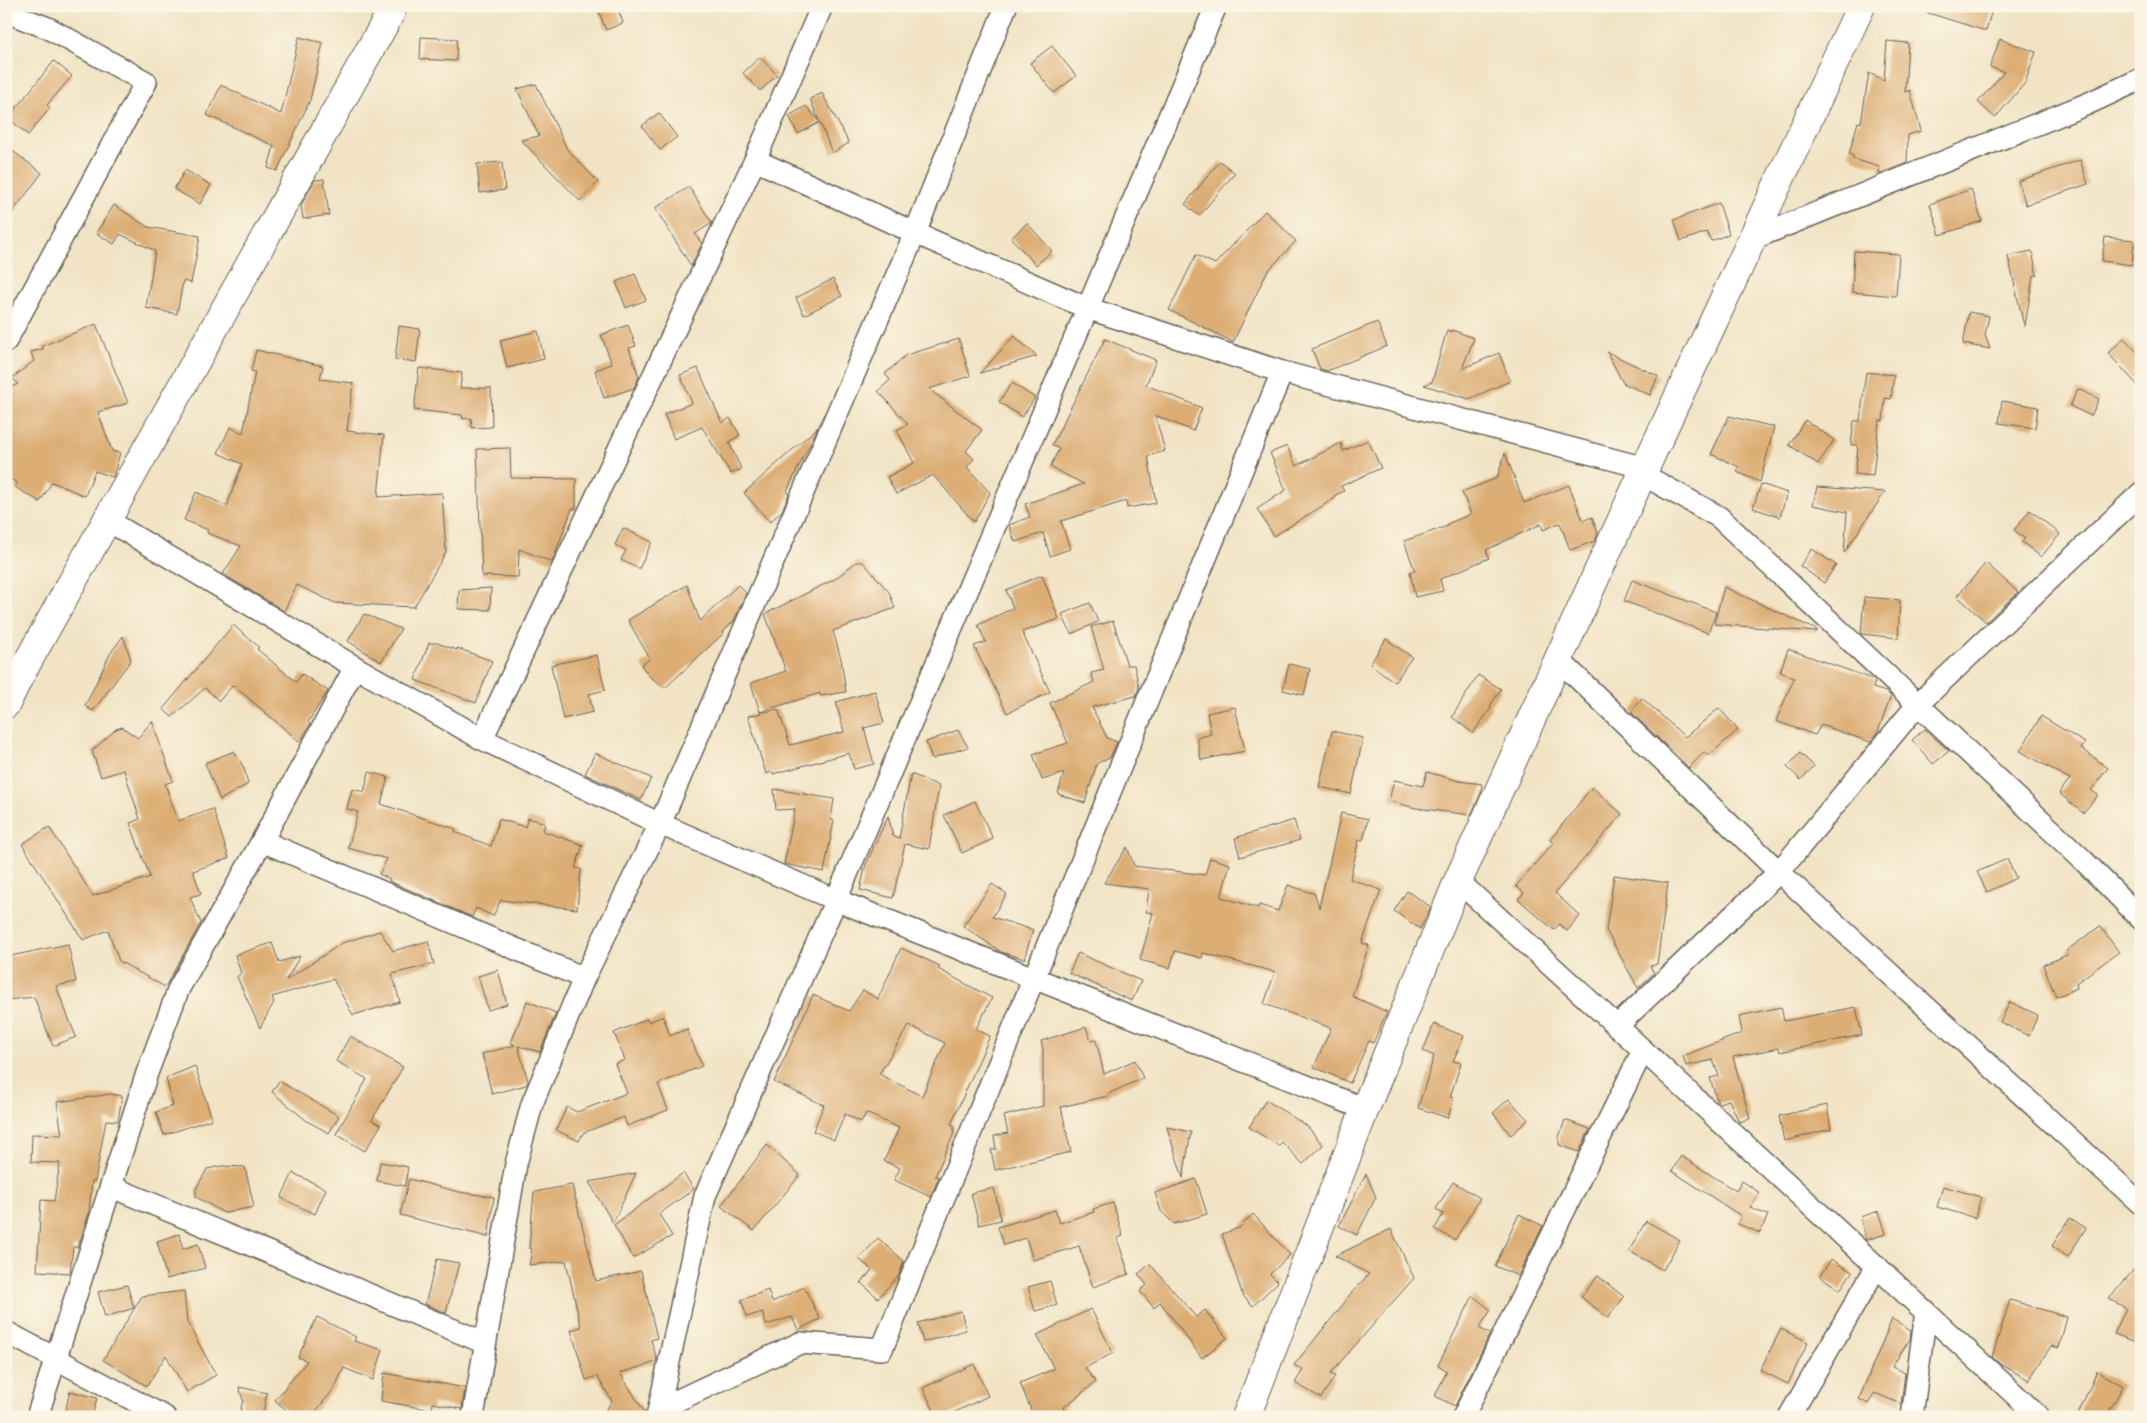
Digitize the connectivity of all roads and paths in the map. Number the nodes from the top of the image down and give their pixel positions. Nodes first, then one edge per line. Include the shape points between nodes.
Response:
1 (393, 6) edge
2 (822, 6) edge
3 (1006, 6) edge
4 (1216, 6) edge
5 (1861, 6) edge
6 (6, 12) edge
7 (2141, 79) edge
8 (756, 160) junction
9 (915, 234) junction
10 (1752, 239) junction
11 (1087, 308) junction
12 (6, 341) edge
13 (1282, 372) junction
14 (1645, 468) junction
15 (2141, 493) edge
16 (107, 520) junction
17 (1558, 660) junction
18 (356, 667) junction
19 (12, 677) edge
20 (6, 704) edge
21 (1918, 704) junction
22 (482, 739) junction
23 (660, 824) junction
24 (262, 842) junction
25 (1779, 872) junction
26 (1458, 881) junction
27 (836, 900) junction
28 (2141, 919) edge
29 (584, 978) junction
30 (1033, 978) junction
31 (1617, 1026) junction
32 (1643, 1050) junction
33 (1365, 1109) junction
34 (112, 1187) junction
35 (2141, 1204) edge
36 (1877, 1266) junction
37 (1926, 1311) junction
38 (6, 1332) edge
39 (485, 1343) junction
40 (56, 1357) junction
41 (658, 1413) edge
42 (37, 1417) edge
43 (165, 1417) edge
44 (473, 1417) edge
45 (1246, 1417) edge
46 (1463, 1417) edge
47 (1789, 1417) edge
48 (1912, 1417) edge
49 (2039, 1417) edge

1 - 16 street
2 - 8 street
3 - 9 street
4 - 11 street
5 - 10 street
6 - 12 street via 48,28 146,82
7 - 10 street via 2087,104
8 - 9 street
8 - 22 street
9 - 11 street
9 - 23 street
10 - 14 street
11 - 13 street
11 - 27 street
13 - 14 street
13 - 30 street
14 - 17 street
14 - 21 street via 1649,478 1719,517
15 - 21 street
16 - 18 street
16 - 19 street
17 - 25 street
17 - 26 street
18 - 22 street
18 - 24 street
19 - 20 street
21 - 25 street
21 - 28 street
22 - 23 street
23 - 27 street
23 - 29 street
24 - 29 street
24 - 34 street via 179,988 147,1072
25 - 31 street
25 - 35 street
26 - 31 street
26 - 33 street
27 - 30 street
27 - 41 street via 705,1196
29 - 39 street via 532,1104 516,1164
30 - 33 street
30 - 41 street via 882,1349 800,1343
31 - 32 street
32 - 36 street
32 - 46 street
33 - 45 street
34 - 39 street
34 - 40 street
36 - 37 street
36 - 47 street
37 - 48 street
37 - 49 street
38 - 40 street
39 - 44 street
40 - 42 street
40 - 43 street

